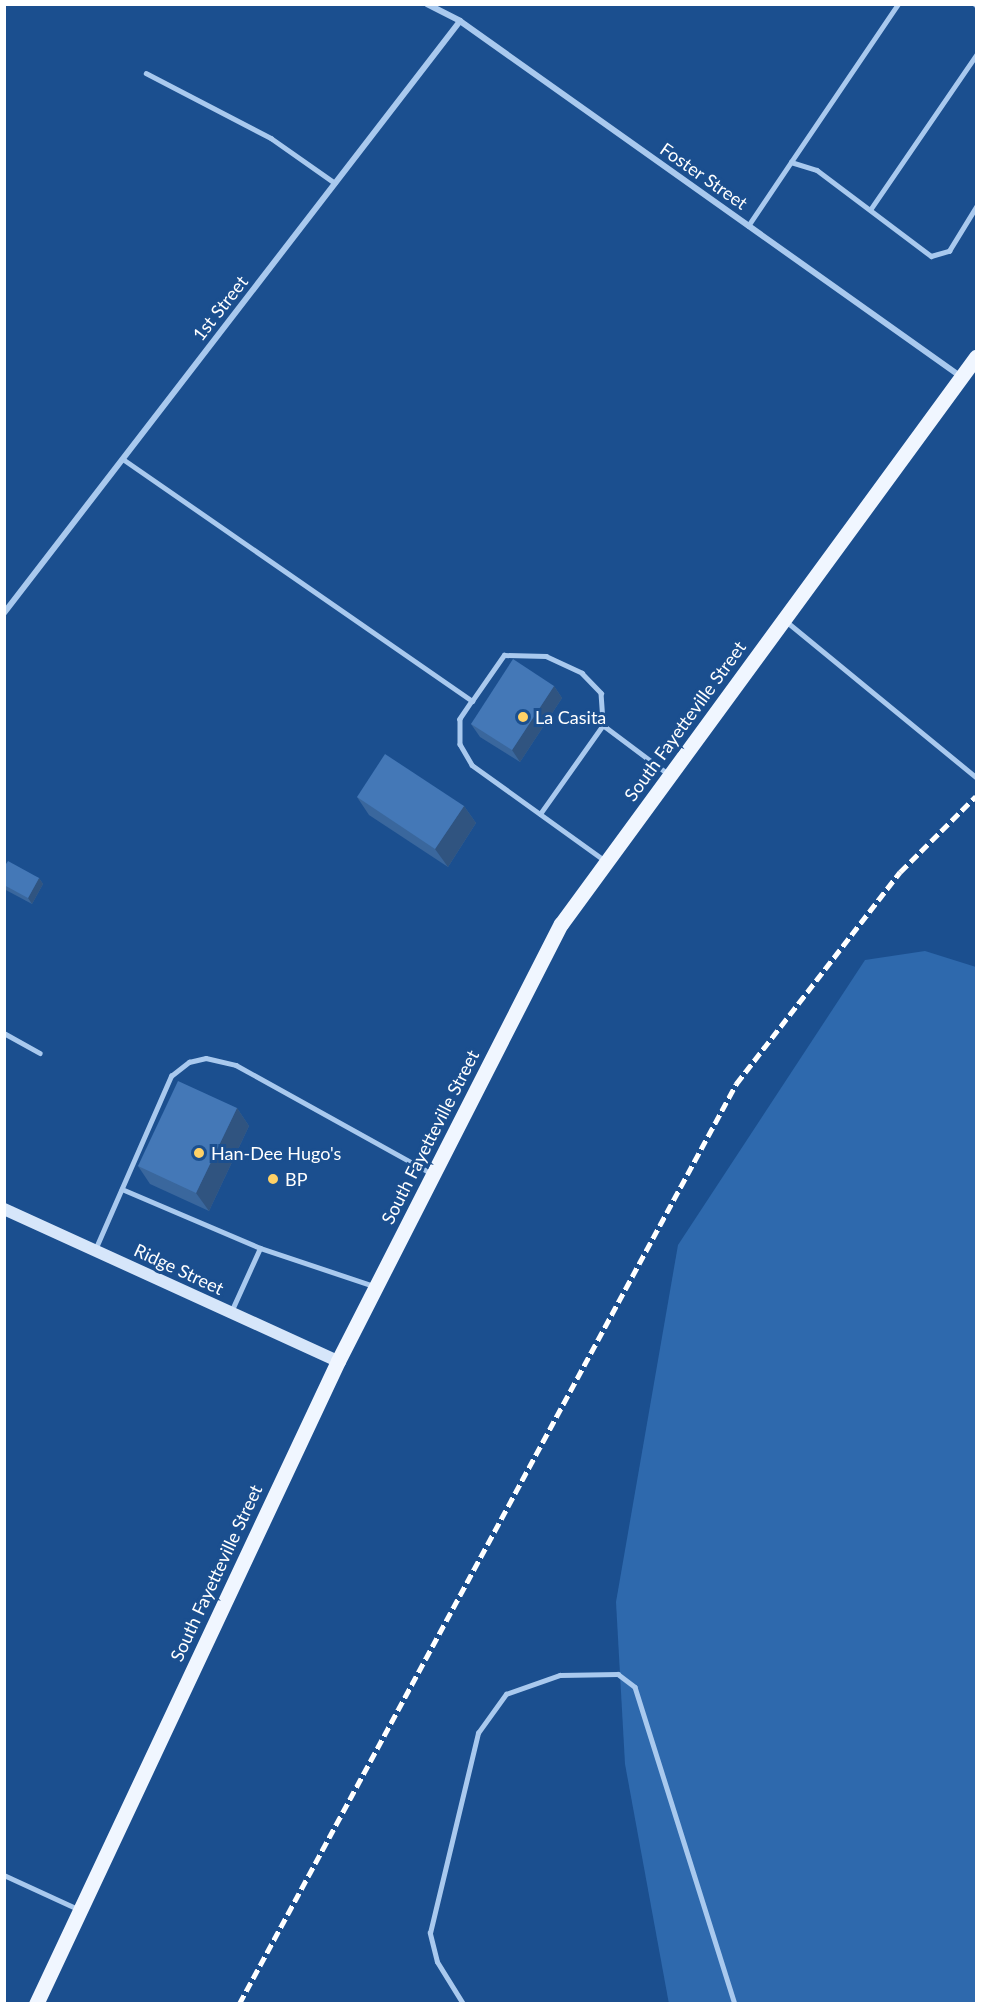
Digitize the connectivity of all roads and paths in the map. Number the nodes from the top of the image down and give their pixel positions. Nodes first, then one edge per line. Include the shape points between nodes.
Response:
1 (427, 4) edge
2 (898, 4) edge
3 (460, 21) junction
4 (976, 55) edge
5 (146, 73) dead end
6 (791, 162) junction
7 (335, 183) junction
8 (976, 207) edge
9 (870, 210) junction
10 (748, 226) junction
11 (976, 357) edge
12 (961, 377) junction
13 (123, 459) junction
14 (4, 613) edge
15 (784, 619) junction
16 (472, 701) junction
17 (603, 725) junction
18 (670, 775) junction
19 (976, 777) edge
20 (540, 814) junction
21 (606, 861) junction
22 (4, 1033) edge
23 (40, 1053) dead end
24 (433, 1174) junction
25 (122, 1189) junction
26 (4, 1209) edge
27 (260, 1248) junction
28 (95, 1250) junction
29 (376, 1286) junction
30 (231, 1312) junction
31 (338, 1361) junction
32 (4, 1875) edge
33 (80, 1910) junction
34 (36, 2004) edge
35 (463, 2004) edge
36 (735, 2004) edge

1 - 3 street, Foster Street
2 - 6 lane
3 - 7 street, 1st Street
3 - 10 street, Foster Street
4 - 9 lane
5 - 7 lane via 271,138
6 - 9 lane via 817,170
6 - 10 lane
7 - 13 street, 1st Street
8 - 9 lane via 950,251 931,256
10 - 12 street, Foster Street
11 - 12 main road, South Fayetteville Street
12 - 15 main road, South Fayetteville Street
13 - 14 street, 1st Street
13 - 16 lane
15 - 18 main road, South Fayetteville Street
15 - 19 lane
16 - 17 lane via 504,655 546,656 582,673 601,693
16 - 20 lane via 460,719 460,744 472,765
17 - 18 lane
17 - 20 lane
18 - 21 main road, South Fayetteville Street
20 - 21 lane
21 - 24 main road, South Fayetteville Street via 561,924
22 - 23 lane
24 - 25 lane via 236,1065 206,1058 189,1062 171,1076
24 - 29 main road, South Fayetteville Street
25 - 27 lane
25 - 28 lane
26 - 28 street, Ridge Street
27 - 29 lane
27 - 30 lane
28 - 30 street, Ridge Street
29 - 31 main road, South Fayetteville Street
30 - 31 street, Ridge Street
31 - 33 main road, South Fayetteville Street
32 - 33 lane
33 - 34 main road, South Fayetteville Street
35 - 36 lane via 437,1962 430,1933 478,1733 506,1694 560,1675 618,1674 635,1687

